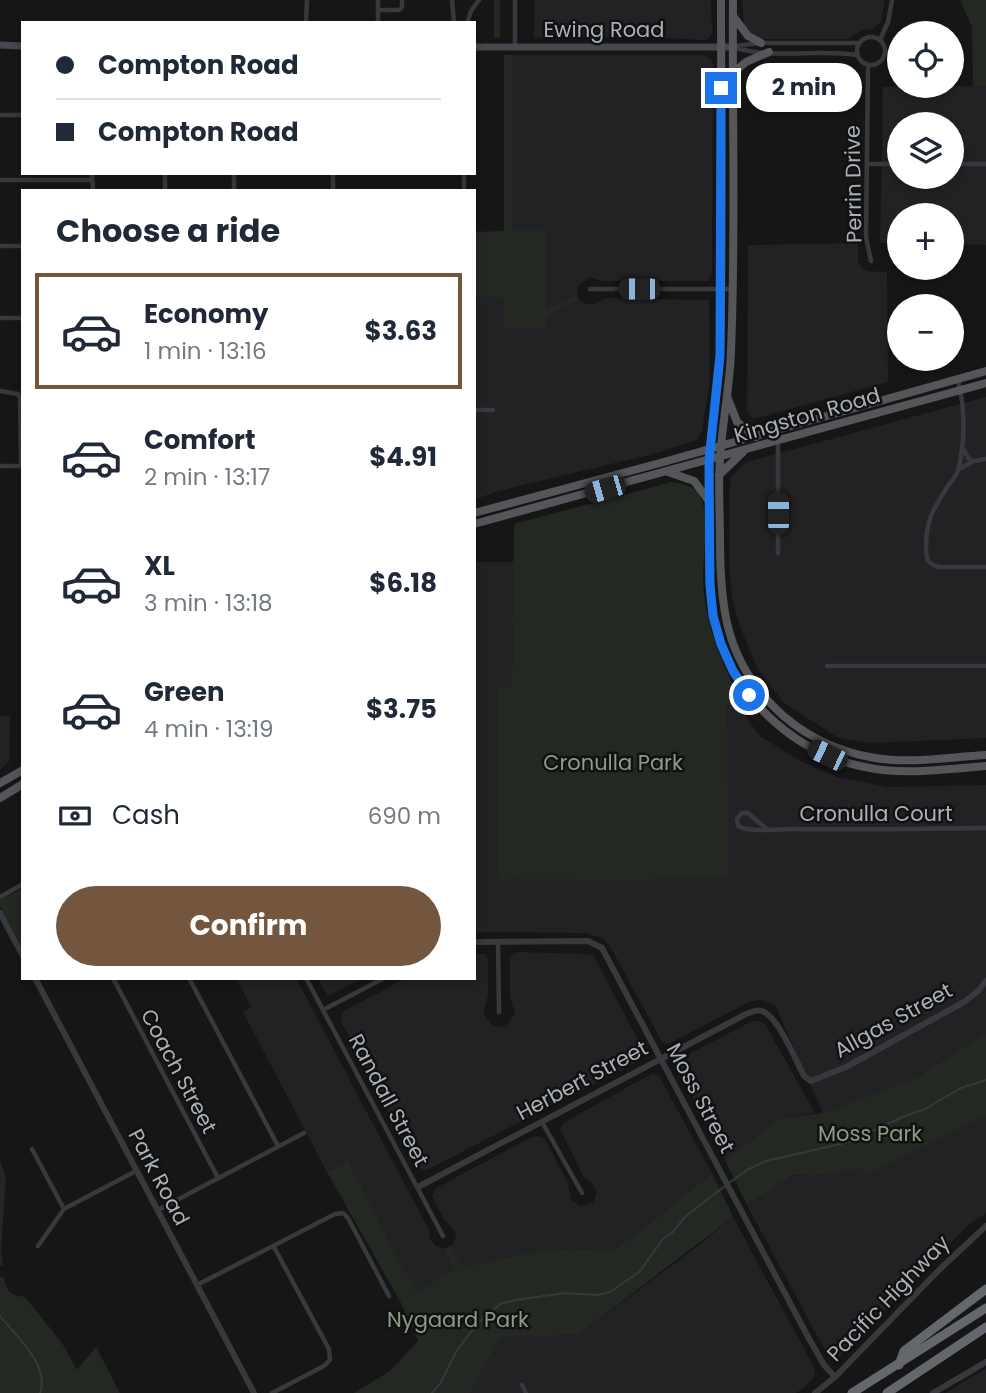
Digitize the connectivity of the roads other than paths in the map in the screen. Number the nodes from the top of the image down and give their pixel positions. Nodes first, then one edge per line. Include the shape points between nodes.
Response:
1 (307, 0) edge
2 (378, 0) edge
3 (402, 0) edge
4 (452, 0) edge
5 (479, 0) edge
6 (514, 0) edge
7 (722, 0) edge
8 (733, 0) edge
9 (892, 0) edge
10 (378, 10) junction
11 (733, 16) junction
12 (306, 21) edge
13 (378, 21) edge
14 (454, 21) edge
15 (468, 21) edge
16 (880, 40) junction
17 (761, 43) junction
18 (859, 43) junction
19 (0, 45) edge
20 (21, 46) edge
21 (476, 47) edge
22 (515, 47) junction
23 (722, 47) junction
24 (733, 47) junction
25 (769, 52) junction
26 (857, 55) junction
27 (868, 65) junction
28 (733, 73) junction
29 (0, 115) edge
30 (21, 115) edge
31 (867, 164) junction
32 (887, 164) edge
33 (964, 164) edge
34 (986, 164) edge
35 (92, 175) edge
36 (0, 180) edge
37 (92, 180) junction
38 (93, 189) edge
39 (0, 246) edge
40 (21, 246) edge
41 (871, 261) dead end
42 (590, 289) dead end
43 (720, 289) junction
44 (732, 289) junction
45 (0, 318) edge
46 (21, 318) edge
47 (986, 371) edge
48 (958, 380) junction
49 (986, 383) edge
50 (961, 390) junction
51 (0, 391) edge
52 (727, 396) junction
53 (476, 410) edge
54 (494, 410) dead end
55 (21, 432) edge
56 (755, 436) junction
57 (778, 442) junction
58 (721, 446) junction
59 (710, 449) junction
60 (962, 449) junction
61 (743, 452) junction
62 (720, 458) junction
63 (986, 459) edge
64 (709, 461) junction
65 (974, 461) junction
66 (0, 466) edge
67 (21, 466) edge
68 (959, 469) junction
69 (668, 472) junction
70 (719, 475) junction
71 (709, 501) junction
72 (476, 512) edge
73 (476, 523) edge
74 (778, 553) dead end
75 (986, 567) edge
76 (827, 666) dead end
77 (986, 666) edge
78 (986, 755) edge
79 (986, 766) edge
80 (21, 771) edge
81 (0, 783) edge
82 (21, 785) edge
83 (0, 798) edge
84 (986, 828) edge
85 (767, 829) junction
86 (21, 885) edge
87 (0, 897) edge
88 (0, 913) edge
89 (498, 941) junction
90 (476, 942) edge
91 (21, 952) edge
92 (36, 980) edge
93 (114, 980) edge
94 (190, 980) edge
95 (307, 980) edge
96 (380, 980) edge
97 (986, 981) edge
98 (323, 1010) junction
99 (499, 1012) dead end
100 (660, 1058) junction
101 (811, 1081) joint
102 (542, 1122) junction
103 (304, 1133) dead end
104 (278, 1146) junction
105 (32, 1149) dead end
106 (136, 1171) junction
107 (218, 1178) junction
108 (418, 1187) junction
109 (583, 1193) dead end
110 (64, 1209) junction
111 (158, 1210) junction
112 (986, 1226) edge
113 (443, 1236) dead end
114 (38, 1247) dead end
115 (274, 1247) junction
116 (197, 1285) junction
117 (986, 1289) edge
118 (389, 1296) dead end
119 (986, 1308) edge
120 (985, 1328) edge
121 (986, 1362) edge
122 (899, 1365) junction
123 (835, 1377) junction
124 (522, 1385) dead end
125 (254, 1393) edge
126 (272, 1393) edge
127 (526, 1393) edge
128 (815, 1393) edge
129 (852, 1393) edge
130 (887, 1393) edge
131 (933, 1393) edge

1 - 12 street
2 - 10 street
3 - 10 street via 399,10
4 - 14 street
5 - 15 street
6 - 22 street
7 - 23 main road
8 - 11 main road
9 - 16 street
10 - 13 street
11 - 17 main road via 748,36
11 - 24 main road
16 - 18 street via 870,36
16 - 27 street via 884,56
17 - 18 street, Ewing Road
17 - 24 street, Ewing Road
18 - 26 street
19 - 20 main road
21 - 22 main road, Ewing Road
22 - 23 main road, Ewing Road
23 - 24 main road, Ewing Road
23 - 43 main road
24 - 25 street, Ewing Road
24 - 28 main road
25 - 26 street, Ewing Road
25 - 28 main road
26 - 27 street
27 - 31 street, Perrin Drive
28 - 44 main road
29 - 30 street
31 - 32 street
31 - 41 street, Perrin Drive via 866,237
33 - 34 street
35 - 37 street
36 - 37 street
37 - 38 street
39 - 40 street
42 - 43 street
43 - 44 street
43 - 59 main road via 720,367
44 - 52 main road
45 - 46 street
47 - 48 main road, Kingston Road
48 - 50 street
48 - 56 main road, Kingston Road
49 - 50 main road, Kingston Road
50 - 57 main road, Kingston Road
50 - 60 street
51 - 55 street via 18,394
52 - 56 main road via 736,420
52 - 58 main road
53 - 54 street
56 - 58 main road, Kingston Road
57 - 61 main road, Kingston Road
57 - 74 street
58 - 59 main road, Kingston Road
58 - 62 main road
59 - 64 main road
59 - 72 main road, Kingston Road
60 - 65 street
60 - 68 street
61 - 62 main road, Kingston Road
61 - 70 main road
62 - 64 main road, Kingston Road
62 - 70 main road
63 - 65 street
64 - 69 main road, Kingston Road
64 - 71 main road
65 - 68 street
66 - 67 street
68 - 75 street via 929,519 928,565
69 - 71 main road via 694,481
69 - 73 main road, Kingston Road
70 - 78 main road via 726,624 744,668 775,709 832,747 859,755 898,760
71 - 79 main road via 710,596 718,634 739,680 765,714 808,746 860,766 898,771
76 - 77 street
80 - 81 main road
82 - 83 main road
84 - 85 street, Cronulla Court
85 - 85 street, Cronulla Court via 740,829 737,819 748,813
86 - 87 street
88 - 91 street
89 - 90 street, Moss Street
89 - 99 street
89 - 100 street, Moss Street via 588,941 599,945
92 - 106 street, Park Road
93 - 107 street, Coach Street
94 - 104 street
95 - 98 street, Randall Street
96 - 98 street
97 - 101 street, Allgas Street via 964,1002 848,1066
98 - 108 street, Randall Street
100 - 101 street, Herbert Street via 757,1010 775,1022
100 - 102 street, Herbert Street
100 - 123 street, Moss Street via 807,1335
102 - 108 street, Herbert Street
102 - 109 street
103 - 104 street
104 - 107 street
105 - 110 street
106 - 110 street
106 - 111 street, Park Road
107 - 111 street
108 - 113 street, Randall Street
110 - 114 street
111 - 116 street, Park Road
112 - 123 street, Pacific Highway
115 - 116 street
115 - 118 street via 343,1213
115 - 126 street via 330,1349 330,1360
116 - 125 street, Park Road
117 - 122 highway via 904,1351
119 - 122 highway
120 - 130 highway
121 - 131 street
122 - 129 highway
123 - 128 street, Pacific Highway
124 - 127 street

